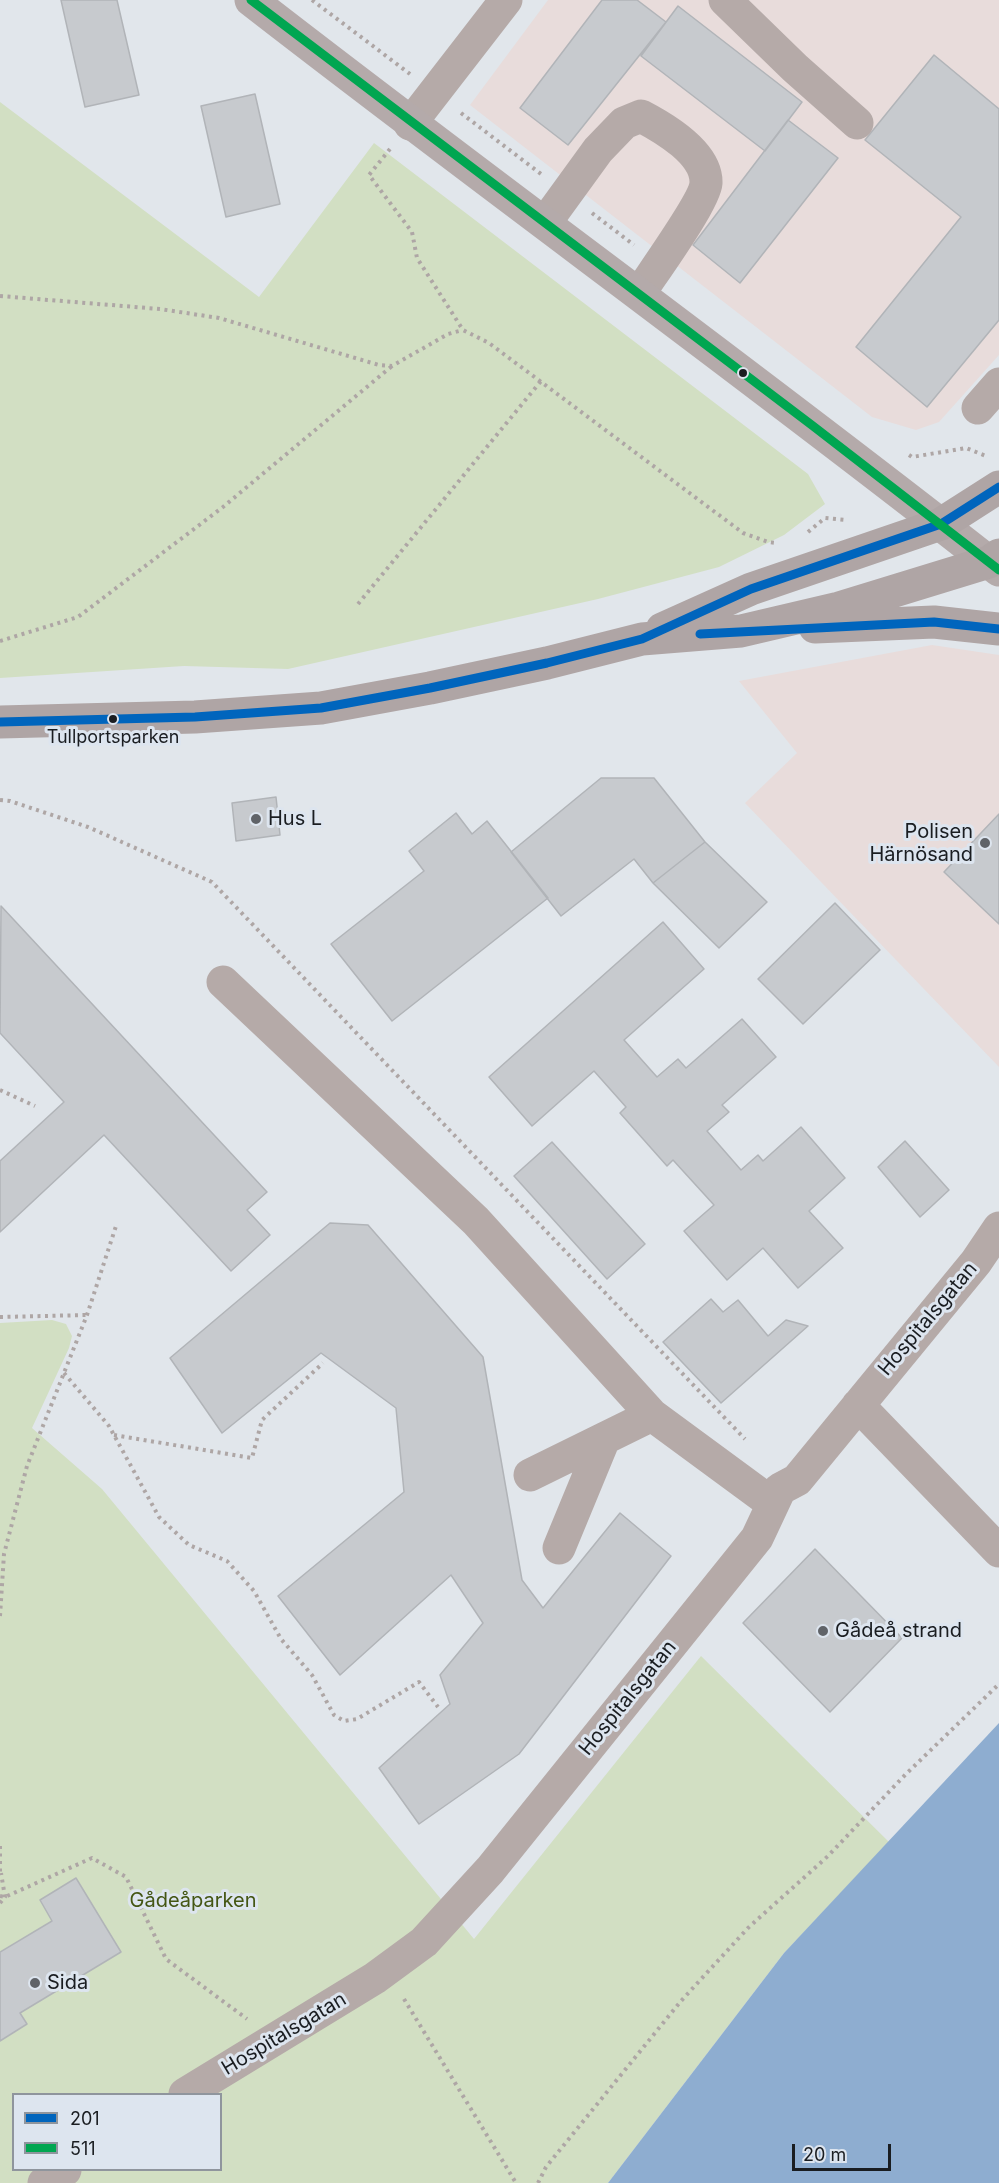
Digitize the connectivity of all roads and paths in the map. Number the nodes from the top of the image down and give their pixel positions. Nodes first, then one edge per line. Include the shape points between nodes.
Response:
1 (251, 0) edge
2 (506, 0) edge
3 (725, 0) edge
4 (857, 123) dead end
5 (410, 124) junction
6 (545, 224) junction
7 (639, 294) junction
8 (0, 296) edge
9 (463, 330) junction
10 (392, 366) junction
11 (541, 381) junction
12 (912, 457) dead end
13 (890, 484) junction
14 (999, 487) edge
15 (848, 520) dead end
16 (941, 524) junction
17 (804, 536) dead end
18 (784, 543) dead end
19 (996, 562) edge
20 (358, 604) dead end
21 (999, 629) edge
22 (741, 631) junction
23 (642, 639) junction
24 (0, 641) edge
25 (0, 722) edge
26 (0, 800) edge
27 (224, 982) dead end
28 (0, 1090) edge
29 (35, 1106) dead end
30 (117, 1223) dead end
31 (999, 1228) edge
32 (87, 1316) junction
33 (0, 1317) edge
34 (323, 1363) dead end
35 (64, 1373) junction
36 (858, 1405) junction
37 (652, 1415) junction
38 (113, 1435) junction
39 (604, 1439) junction
40 (749, 1443) dead end
41 (530, 1475) dead end
42 (773, 1504) junction
43 (559, 1548) dead end
44 (999, 1551) edge
45 (0, 1616) edge
46 (999, 1684) edge
47 (438, 1707) dead end
48 (0, 1846) edge
49 (0, 1874) edge
50 (2, 1896) edge
51 (0, 1903) edge
52 (387, 1970) junction
53 (274, 2040) junction
54 (187, 2093) edge
55 (62, 2171) edge
56 (44, 2183) edge
57 (516, 2183) edge
58 (538, 2183) edge

1 - 5 main road
2 - 5 street
3 - 4 street
5 - 6 main road
5 - 9 path via 369,176 412,232 417,258
6 - 7 main road
6 - 7 street via 598,150 624,123 641,116 660,126 699,158 706,183 696,207
7 - 13 main road
8 - 10 path via 160,309 219,318
9 - 10 path via 448,334
9 - 11 path via 489,343
10 - 24 path via 223,507 78,618
11 - 18 path via 743,533
11 - 20 path
12 - 13 path
13 - 16 main road
14 - 16 highway
15 - 17 path via 825,518
16 - 19 main road
16 - 23 highway via 751,589
19 - 22 highway via 839,608
21 - 22 highway via 934,622
22 - 23 highway
23 - 25 highway via 321,708 195,717
26 - 40 path via 88,827 212,882
27 - 37 street via 476,1221
28 - 29 path
30 - 32 path
31 - 36 street, Hospitalsgatan via 976,1263
32 - 33 path
32 - 35 path
34 - 38 path via 262,1420 252,1458
35 - 38 path
35 - 45 path via 27,1466 4,1554
36 - 42 street, Hospitalsgatan via 797,1480 780,1489
36 - 44 street
37 - 39 street
37 - 42 street
38 - 47 path via 159,1517 189,1545 227,1561 247,1583 281,1639 312,1675 334,1715 344,1721 357,1719 420,1682
39 - 41 street
39 - 43 street
42 - 52 street, Hospitalsgatan via 757,1538 490,1870 424,1942
46 - 58 path via 904,1775 828,1856 748,1928 681,2001 546,2167
48 - 49 path
49 - 50 path
50 - 51 path
50 - 53 path via 92,1858 126,1878 166,1959
52 - 53 street, Hospitalsgatan
52 - 57 path
53 - 54 street, Hospitalsgatan
55 - 56 street

